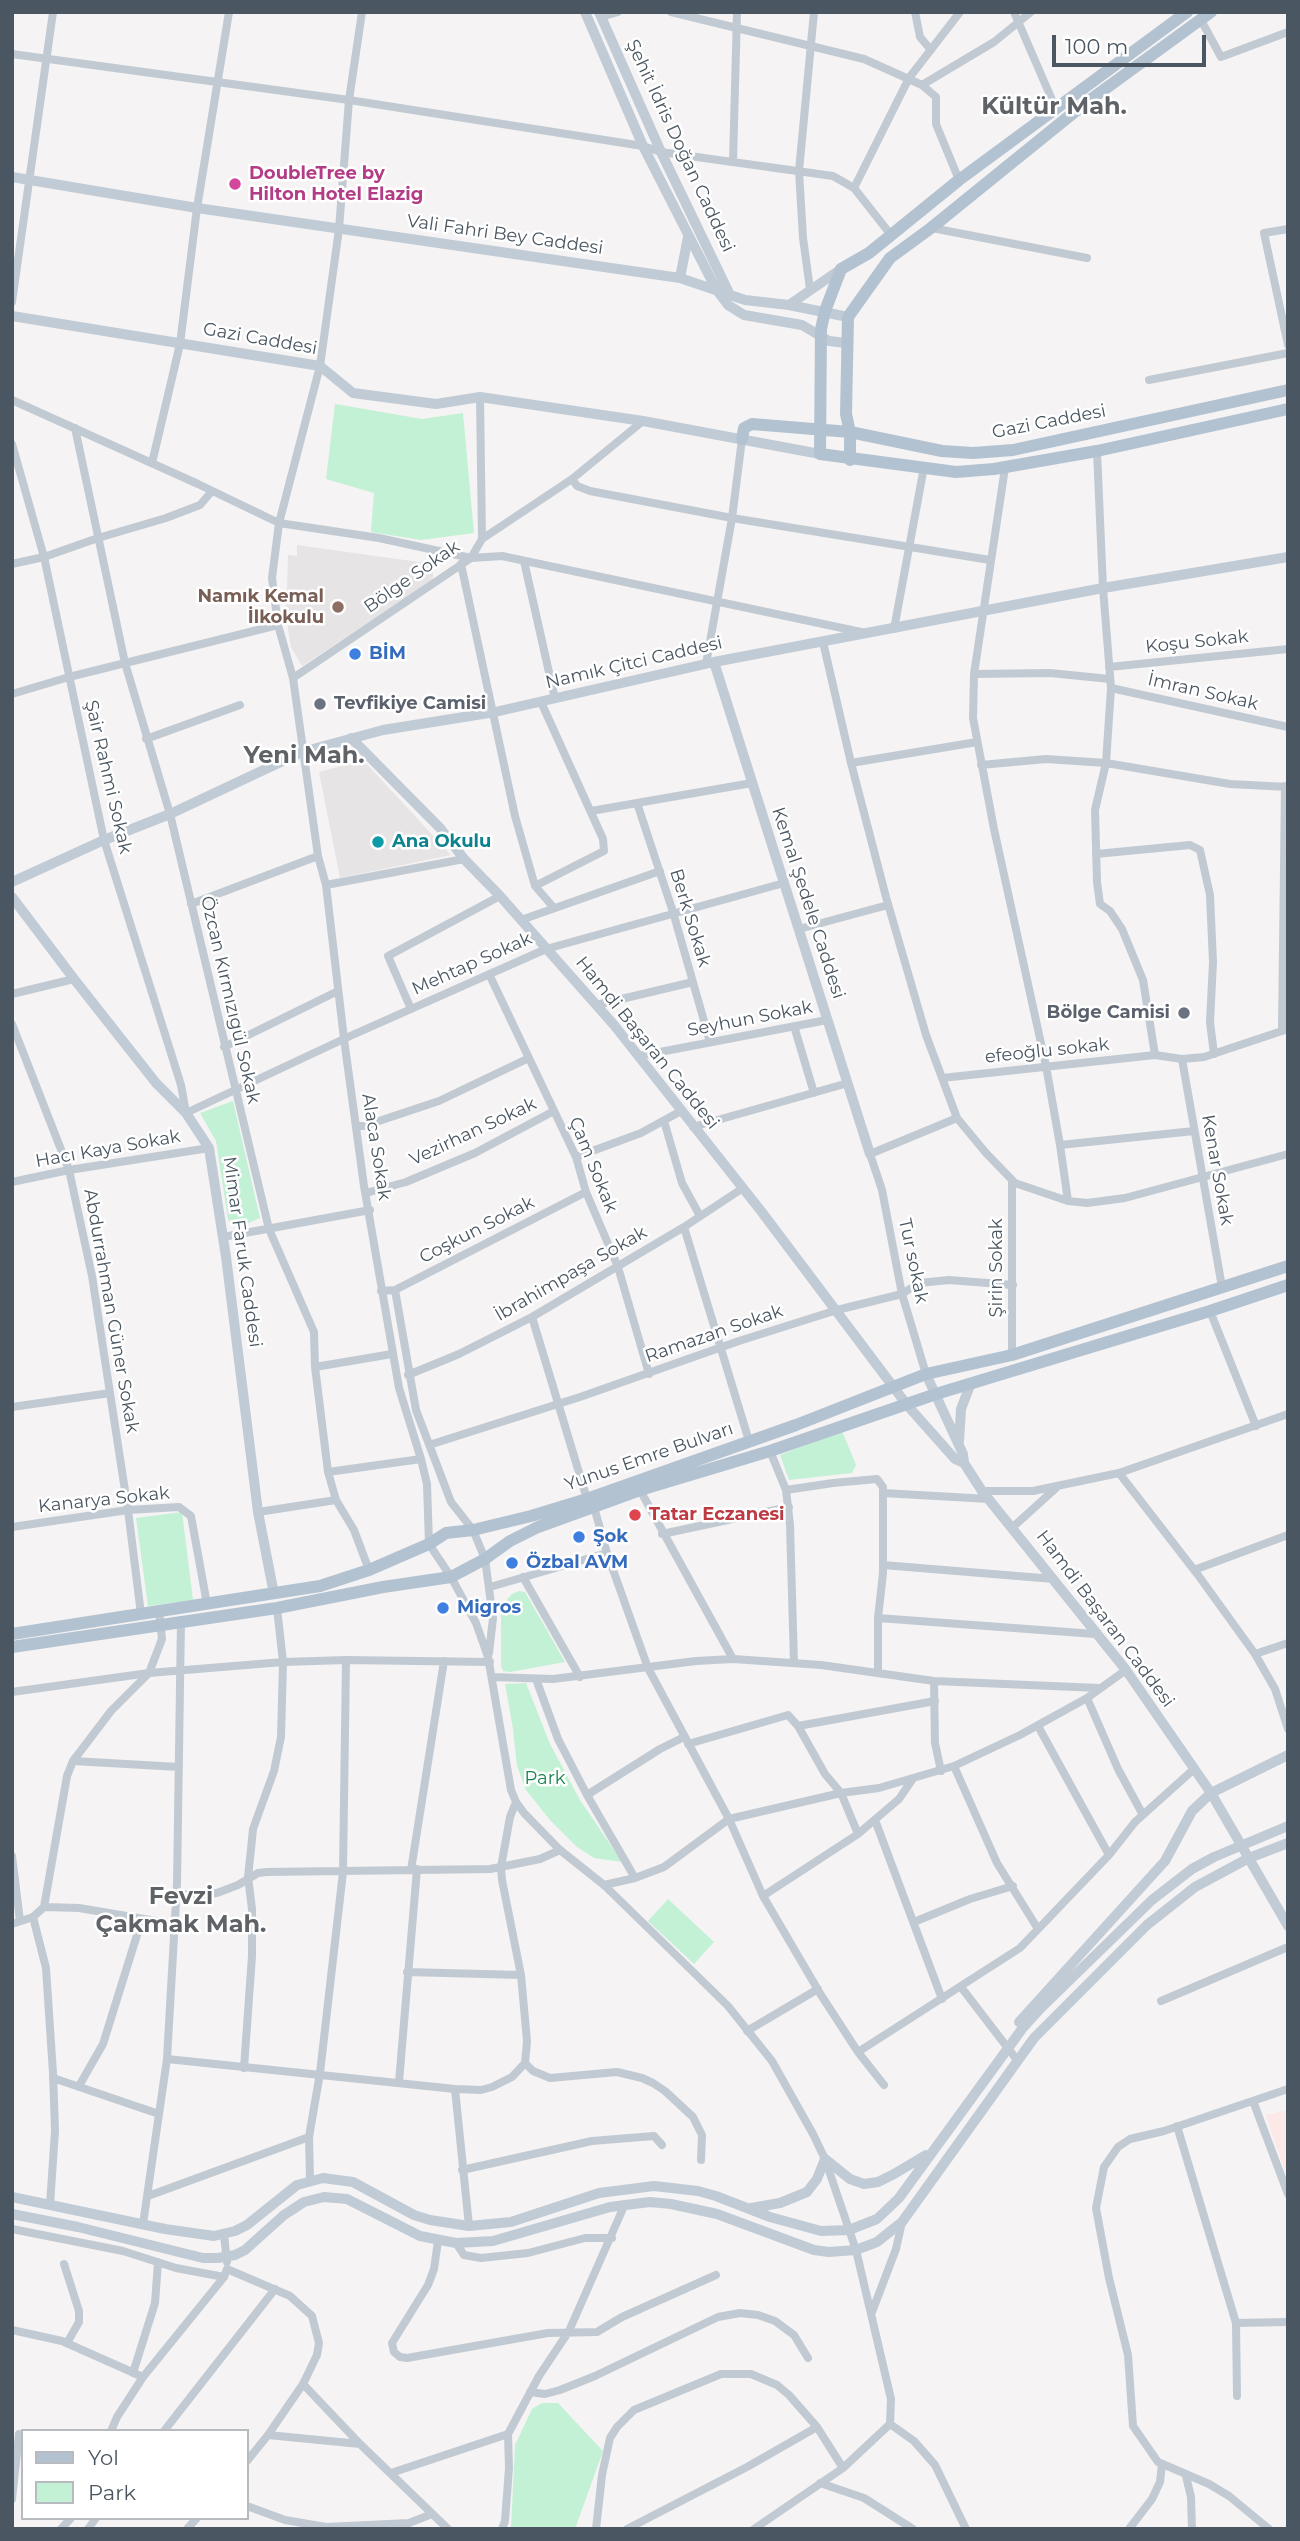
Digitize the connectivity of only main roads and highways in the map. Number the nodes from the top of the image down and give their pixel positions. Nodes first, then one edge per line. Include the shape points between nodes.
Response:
1 (584, 12) edge
2 (1187, 12) edge
3 (600, 15) edge
4 (1206, 16) edge
5 (12, 177) edge
6 (688, 237) junction
7 (841, 269) junction
8 (680, 278) junction
9 (716, 289) junction
10 (730, 295) junction
11 (789, 305) junction
12 (825, 311) junction
13 (12, 316) edge
14 (848, 317) junction
15 (821, 336) junction
16 (846, 343) junction
17 (1288, 390) edge
18 (1288, 409) edge
19 (820, 430) junction
20 (850, 432) junction
21 (742, 439) junction
22 (820, 454) junction
23 (850, 460) junction
24 (1288, 557) edge
25 (710, 663) junction
26 (351, 738) junction
27 (12, 883) edge
28 (12, 898) edge
29 (870, 1154) road end
30 (1288, 1266) edge
31 (1288, 1285) edge
32 (926, 1374) junction
33 (971, 1383) junction
34 (895, 1387) junction
35 (936, 1394) junction
36 (907, 1405) junction
37 (958, 1444) junction
38 (964, 1463) junction
39 (591, 1503) junction
40 (274, 1594) junction
41 (180, 1614) junction
42 (160, 1617) junction
43 (12, 1634) edge
44 (12, 1647) edge
45 (1288, 1755) edge
46 (1211, 1793) junction
47 (1288, 1826) edge
48 (1288, 1843) edge
49 (1241, 1844) junction
50 (1250, 1858) junction
51 (1288, 1926) edge
52 (1006, 2045) junction
53 (931, 2152) junction
54 (12, 2197) edge
55 (748, 2209) junction
56 (12, 2214) edge

1 - 6 main road, Şehit İdris Doğan Caddesi
2 - 7 main road via 959,180 869,253
3 - 10 main road, Şehit İdris Doğan Caddesi
4 - 14 main road via 1083,105 890,258
5 - 8 main road, Vali Fahri Bey Caddesi
6 - 8 main road
6 - 9 main road, Şehit İdris Doğan Caddesi
7 - 11 main road
7 - 12 main road
8 - 9 main road, Vali Fahri Bey Caddesi
9 - 10 main road, Vali Fahri Bey Caddesi
9 - 15 main road via 728,305 744,315 802,325
10 - 11 main road, Vali Fahri Bey Caddesi
11 - 12 main road, Vali Fahri Bey Caddesi
12 - 14 main road, Vali Fahri Bey Caddesi
12 - 15 main road
13 - 21 main road, Gazi Caddesi via 320,366 354,393 436,404 480,397
14 - 16 main road
15 - 16 main road
15 - 19 main road
16 - 20 main road
17 - 20 main road, Gazi Caddesi via 1013,450 942,452
18 - 23 main road, Gazi Caddesi via 1005,468 956,472
19 - 20 main road, Gazi Caddesi
19 - 21 main road, Gazi Caddesi via 752,424 744,428
19 - 22 main road
20 - 23 main road
21 - 22 main road, Gazi Caddesi
22 - 23 main road, Gazi Caddesi
24 - 25 main road, Namık Çitci Caddesi
25 - 26 main road, Namık Çitci Caddesi via 495,712
25 - 29 main road, Kemal Şedele Caddesi
26 - 27 main road, Namık Çitci Caddesi via 302,752
26 - 34 main road, Hamdi Başaran Caddesi via 440,828 639,1056
28 - 40 main road, Mimar Faruk Caddesi via 156,1083 186,1113 209,1148 258,1512
30 - 32 main road, Yunus Emre Bulvarı via 1012,1355
31 - 33 main road, Yunus Emre Bulvarı
32 - 34 main road, Yunus Emre Bulvarı
32 - 35 main road, Hamdi Başaran Caddesi
33 - 35 main road, Yunus Emre Bulvarı
33 - 37 main road, Hamdi Başaran Caddesi via 961,1409
34 - 36 main road, Hamdi Başaran Caddesi
34 - 39 main road, Yunus Emre Bulvarı
35 - 36 main road, Yunus Emre Bulvarı
35 - 37 main road, Hamdi Başaran Caddesi
36 - 38 main road, Hamdi Başaran Caddesi via 955,1459
36 - 39 main road, Yunus Emre Bulvarı via 771,1451
37 - 38 main road, Hamdi Başaran Caddesi
38 - 46 main road, Hamdi Başaran Caddesi via 1126,1670
39 - 40 main road, Yunus Emre Bulvarı via 446,1533 369,1570 320,1586
39 - 41 main road, Yunus Emre Bulvarı via 510,1541 451,1577 276,1608
40 - 41 main road, Yunus Emre Bulvarı via 207,1604
41 - 42 main road, Yunus Emre Bulvarı
42 - 43 main road, Yunus Emre Bulvarı via 141,1614
42 - 44 main road, Yunus Emre Bulvarı
45 - 46 main road
46 - 49 main road, Hamdi Başaran Caddesi
46 - 52 main road via 1192,1811 1165,1861 1030,2008
47 - 49 main road
48 - 50 main road
49 - 50 main road, Hamdi Başaran Caddesi
49 - 52 main road via 1192,1869 1162,1892
50 - 51 main road, Hamdi Başaran Caddesi
50 - 56 main road via 1170,1905 1058,2012 1017,2060 902,2222 877,2242 856,2250 814,2250 717,2214 650,2203 625,2204 493,2242 456,2244 411,2232 347,2199 324,2197 293,2208 226,2268 203,2258
52 - 53 main road
53 - 55 main road via 888,2210 849,2230 821,2231
53 - 55 main road via 878,2182 864,2183 850,2179 825,2159 807,2192
54 - 55 main road via 198,2236 224,2235 247,2225 284,2194 310,2180 337,2178 414,2215 469,2227 511,2222 599,2193 637,2187 698,2191

